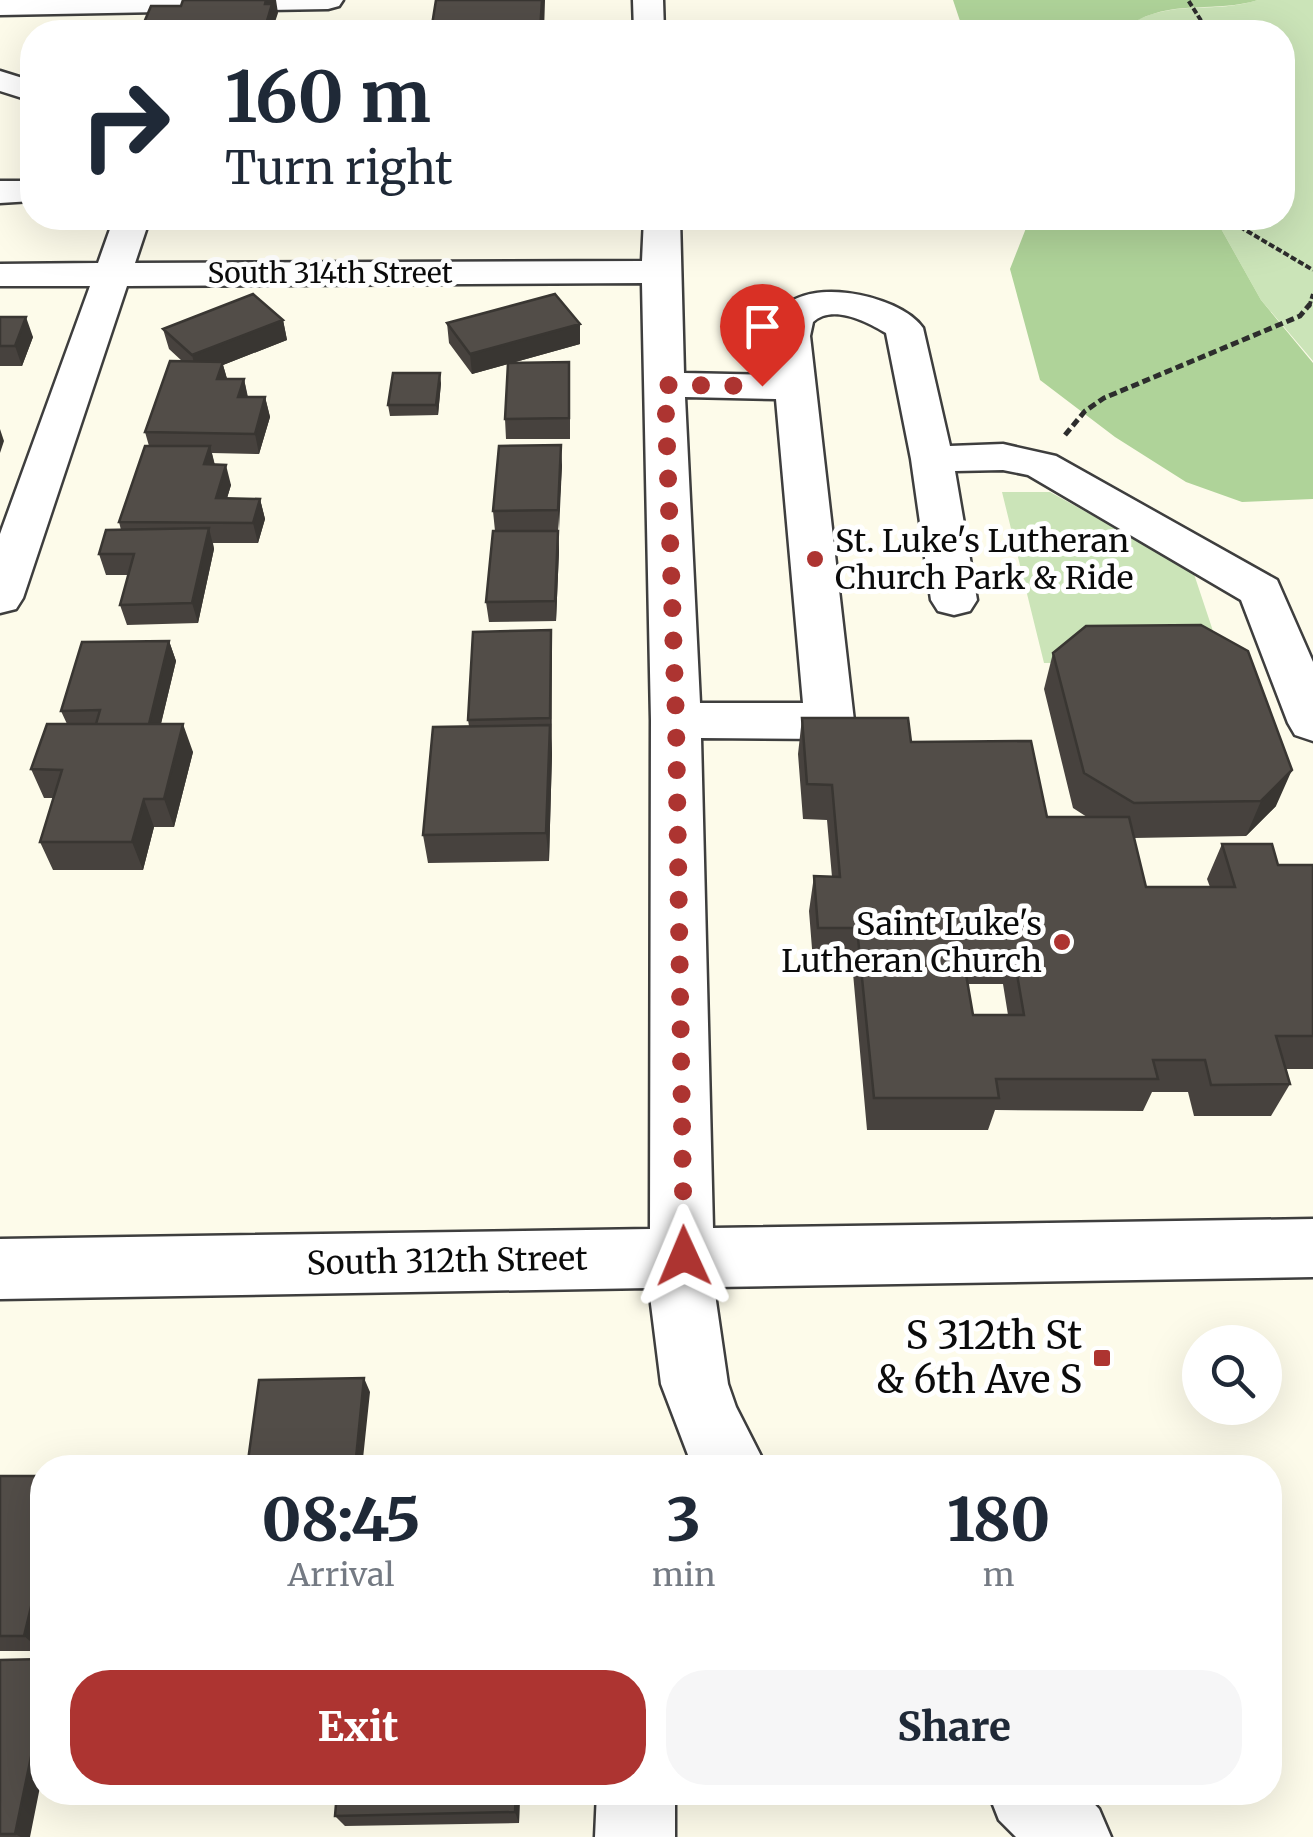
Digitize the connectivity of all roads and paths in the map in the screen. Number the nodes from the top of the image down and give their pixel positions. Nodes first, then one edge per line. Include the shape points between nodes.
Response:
1 (0, 6) edge
2 (325, 8) edge
3 (662, 230) edge
4 (1245, 230) edge
5 (131, 237) edge
6 (1313, 270) edge
7 (660, 272) junction
8 (0, 274) edge
9 (1313, 294) edge
10 (665, 385) junction
11 (795, 387) junction
12 (932, 459) junction
13 (1041, 465) junction
14 (10, 540) edge
15 (0, 598) edge
16 (954, 600) dead end
17 (676, 720) junction
18 (1313, 723) edge
19 (1313, 1248) edge
20 (684, 1256) junction
21 (0, 1269) edge
22 (712, 1455) edge
23 (636, 1805) edge
24 (1040, 1805) edge
25 (636, 1837) edge
26 (1071, 1837) edge

1 - 2 street
3 - 7 street
4 - 6 path
5 - 7 street, South 314th Street
5 - 8 street, South 314th Street
5 - 14 street
7 - 10 street
9 - 13 path via 1300,316 1104,398
10 - 11 street
10 - 17 street
11 - 12 street via 790,322 800,310 841,304 888,316 909,340
11 - 17 street via 830,721
12 - 13 street
12 - 16 street
13 - 18 street via 1261,591
14 - 15 street
17 - 20 street
19 - 20 street, South 312th Street
20 - 21 street, South 312th Street
20 - 22 street via 690,1372
23 - 25 street
24 - 26 street

